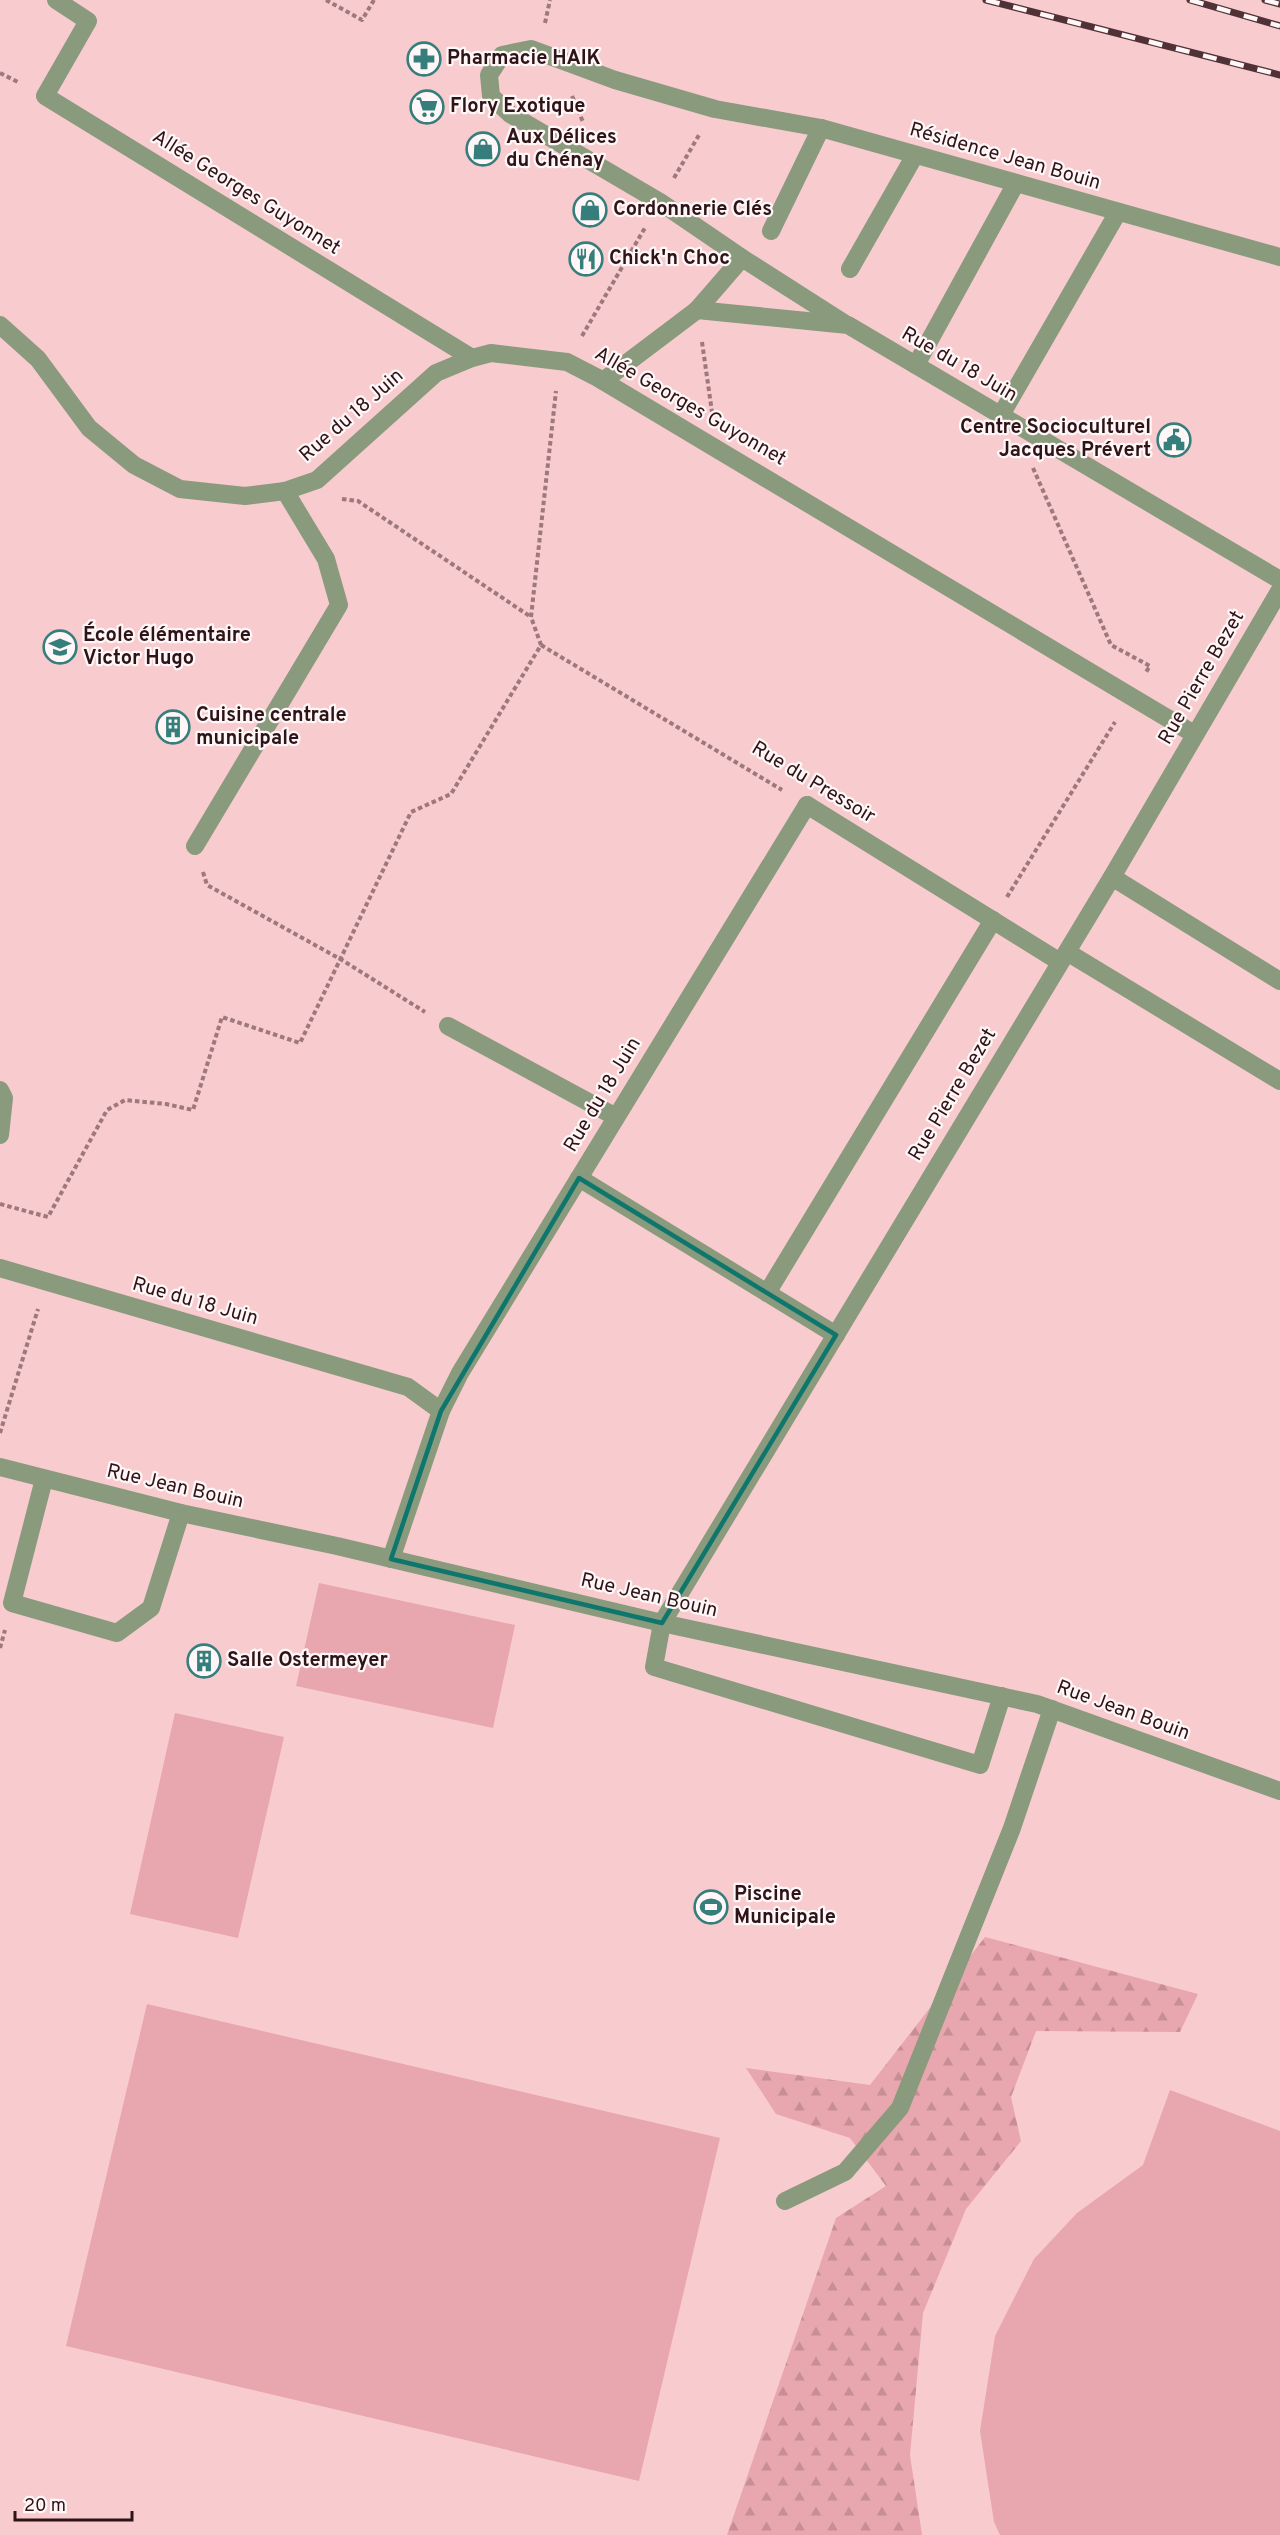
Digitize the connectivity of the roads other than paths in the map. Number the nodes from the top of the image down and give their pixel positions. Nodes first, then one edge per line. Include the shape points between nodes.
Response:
1 (56, 0) edge
2 (821, 128) junction
3 (915, 155) junction
4 (1016, 183) junction
5 (1118, 212) junction
6 (771, 231) dead end
7 (1280, 257) edge
8 (742, 258) junction
9 (850, 269) dead end
10 (697, 310) junction
11 (0, 325) edge
12 (848, 325) junction
13 (472, 358) junction
14 (916, 365) junction
15 (603, 381) junction
16 (1001, 415) junction
17 (285, 491) junction
18 (1280, 580) edge
19 (1280, 590) edge
20 (1194, 734) junction
21 (807, 805) joint
22 (195, 846) road end
23 (1112, 877) junction
24 (993, 920) junction
25 (1064, 957) junction
26 (1280, 981) edge
27 (448, 1026) road end
28 (1280, 1080) edge
29 (0, 1090) edge
30 (616, 1117) junction
31 (0, 1135) edge
32 (579, 1178) junction
33 (0, 1268) edge
34 (767, 1293) junction
35 (836, 1335) junction
36 (441, 1411) junction
37 (0, 1467) edge
38 (44, 1479) junction
39 (181, 1513) junction
40 (391, 1559) junction
41 (662, 1623) junction
42 (1002, 1696) junction
43 (1052, 1709) junction
44 (1280, 1791) edge
45 (785, 2201) dead end

1 - 13 street, Allée Georges Guyonnet via 88,21 45,96
2 - 3 street, Résidence Jean Bouin
2 - 6 street
2 - 8 street, Résidence Jean Bouin via 715,109 615,80 531,49 502,55 489,75 491,96 510,114 660,202
3 - 4 street, Résidence Jean Bouin
3 - 9 street
4 - 5 street, Résidence Jean Bouin
4 - 14 street
5 - 7 street, Résidence Jean Bouin
5 - 16 street
8 - 10 street
8 - 12 street
10 - 12 street, Rue du 18 Juin
10 - 15 street
11 - 17 street, Rue du 18 Juin via 38,359 89,428 134,465 180,489 245,495
12 - 14 street, Rue du 18 Juin
13 - 15 street, Allée Georges Guyonnet via 491,353 567,362
13 - 17 street, Rue du 18 Juin via 436,373 317,480
14 - 16 street, Rue du 18 Juin
15 - 20 street, Allée Georges Guyonnet
16 - 18 street, Rue du 18 Juin
17 - 22 street via 326,559 339,605
19 - 20 street, Rue Pierre Bezet
20 - 23 street, Rue Pierre Bezet
21 - 24 street, Rue du Pressoir
21 - 30 street, Rue du 18 Juin
23 - 25 street, Rue Pierre Bezet
23 - 26 street
24 - 25 street, Rue du Pressoir
24 - 34 street
25 - 28 street, Rue du Pressoir
25 - 35 street, Rue Pierre Bezet
27 - 30 street
29 - 31 street
30 - 32 street, Rue du 18 Juin
32 - 34 street
32 - 36 street, Rue du 18 Juin via 460,1373
33 - 36 street, Rue du 18 Juin via 408,1387
34 - 35 street
35 - 41 street, Rue Pierre Bezet
36 - 40 street, Rue du 18 Juin
37 - 38 street, Rue Jean Bouin
38 - 39 street, Rue Jean Bouin
38 - 39 street via 12,1603 117,1634 151,1608
39 - 40 street, Rue Jean Bouin
40 - 41 street, Rue Jean Bouin
41 - 42 street, Rue Jean Bouin
41 - 42 street via 654,1667 980,1765
42 - 43 street, Rue Jean Bouin
43 - 44 street, Rue Jean Bouin
43 - 45 street via 1012,1827 900,2108 845,2172

